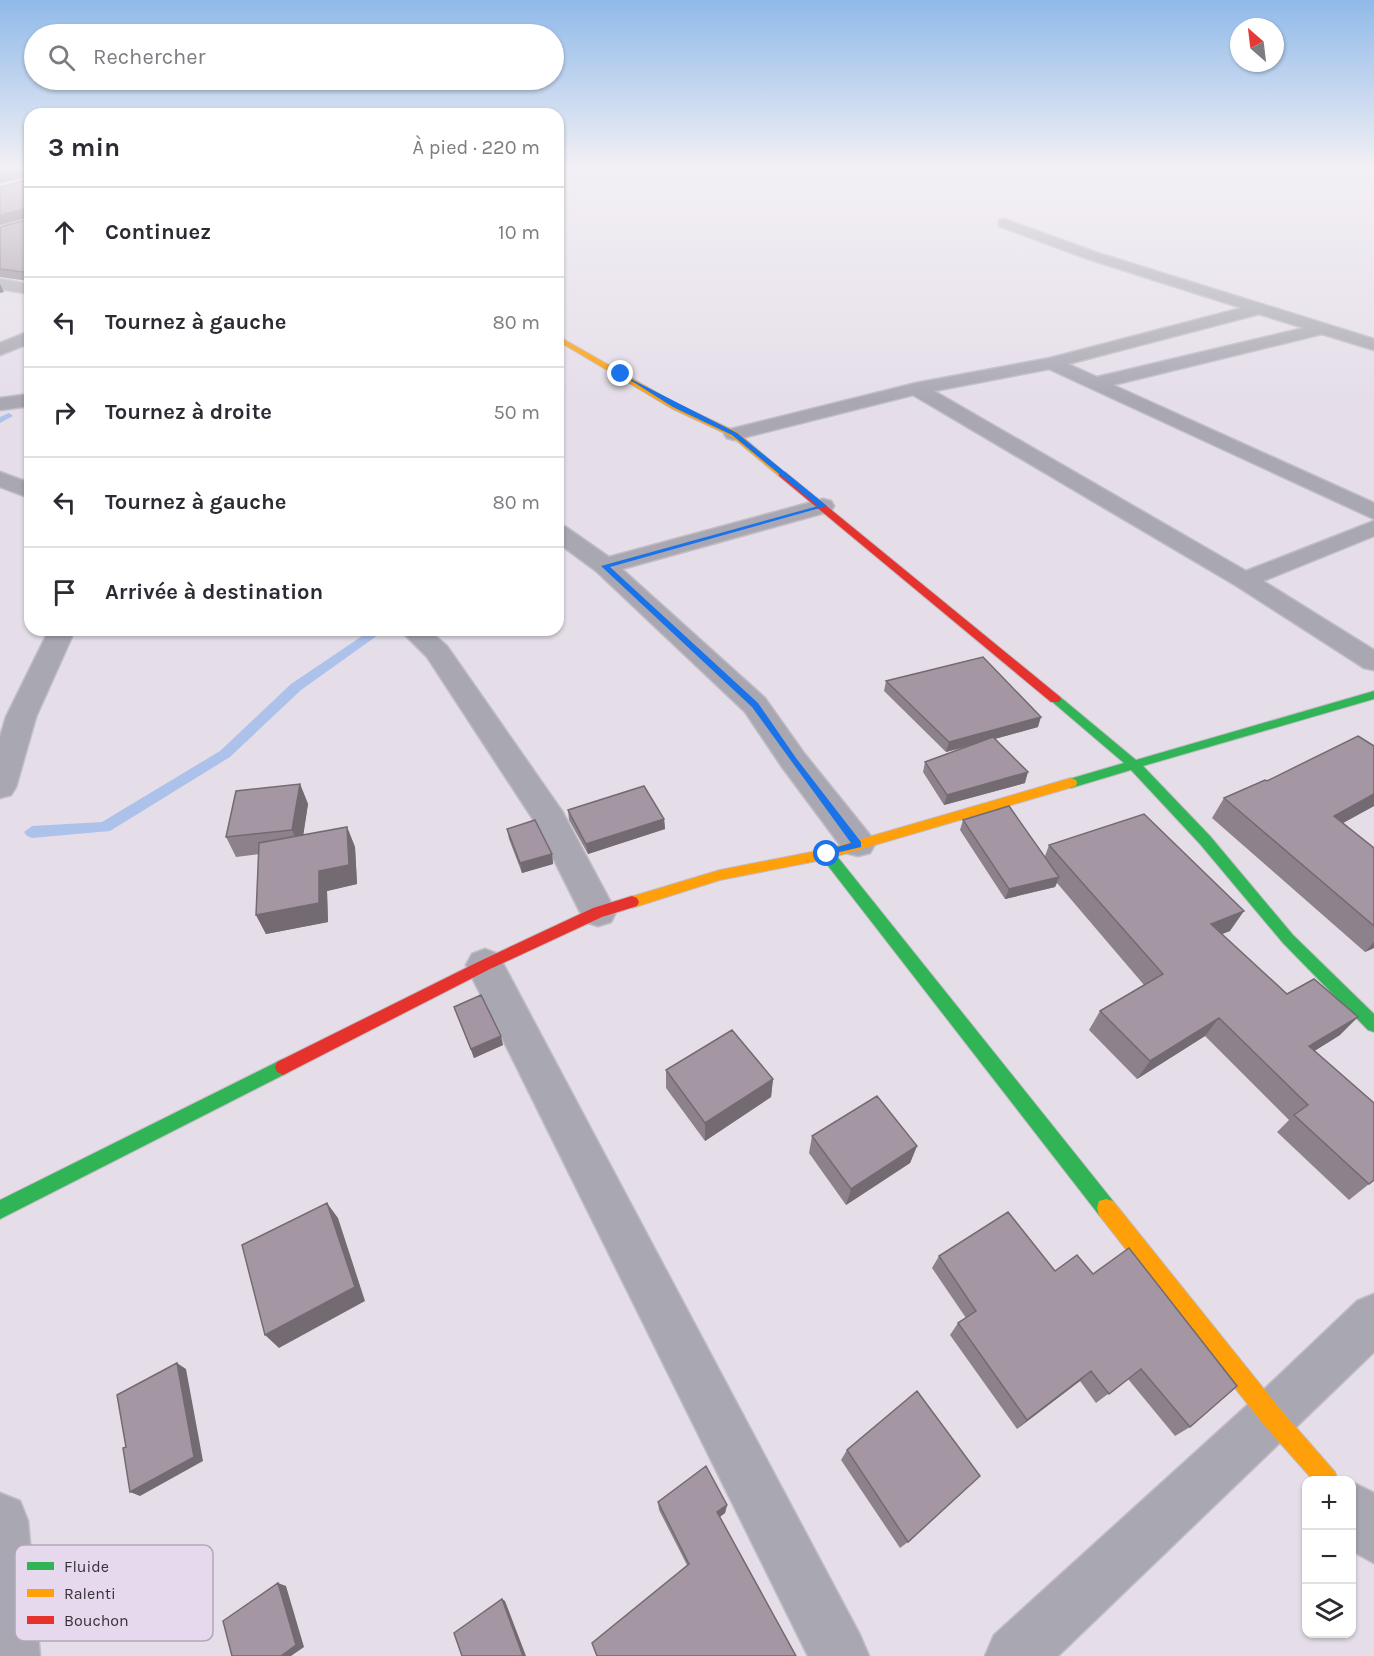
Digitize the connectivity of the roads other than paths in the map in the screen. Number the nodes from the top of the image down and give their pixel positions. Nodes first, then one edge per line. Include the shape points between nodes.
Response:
1 (1067, 246) edge
2 (0, 285) edge
3 (24, 288) edge
4 (1259, 309) junction
5 (1322, 329) junction
6 (24, 339) edge
7 (564, 341) edge
8 (1374, 345) edge
9 (0, 350) edge
10 (1051, 363) junction
11 (1096, 383) junction
12 (916, 389) junction
13 (24, 401) edge
14 (0, 404) edge
15 (734, 434) junction
16 (0, 479) edge
17 (24, 489) edge
18 (823, 506) junction
19 (1374, 512) edge
20 (1374, 528) edge
21 (564, 536) edge
22 (605, 566) junction
23 (1244, 580) junction
24 (59, 636) edge
25 (420, 636) edge
26 (1374, 662) edge
27 (1374, 694) edge
28 (1134, 765) junction
29 (0, 787) edge
30 (858, 844) junction
31 (827, 854) junction
32 (598, 912) junction
33 (485, 965) junction
34 (1374, 1025) edge
35 (0, 1210) edge
36 (1374, 1318) edge
37 (1272, 1417) junction
38 (1324, 1476) edge
39 (1356, 1514) edge
40 (0, 1521) edge
41 (1374, 1535) edge
42 (10, 1656) edge
43 (839, 1656) edge
44 (1015, 1656) edge

1 - 4 street
2 - 3 street
4 - 5 street
4 - 10 street
5 - 8 street
5 - 11 street
6 - 9 street
7 - 15 street via 675,406
10 - 11 street
10 - 12 street
11 - 19 street
12 - 15 street
12 - 23 street
13 - 14 street
15 - 18 street
16 - 17 street
18 - 22 street
18 - 28 street
20 - 23 street
21 - 22 street
22 - 30 street via 755,705
23 - 26 street
24 - 29 street via 21,717
25 - 32 street via 437,652 550,819
27 - 28 street
28 - 30 street
28 - 34 street via 1205,840 1288,939
30 - 31 street
31 - 32 street via 720,875
31 - 37 street
32 - 33 street
33 - 35 street
33 - 43 street
36 - 37 street
37 - 38 street
37 - 44 street
39 - 41 street
40 - 42 street

